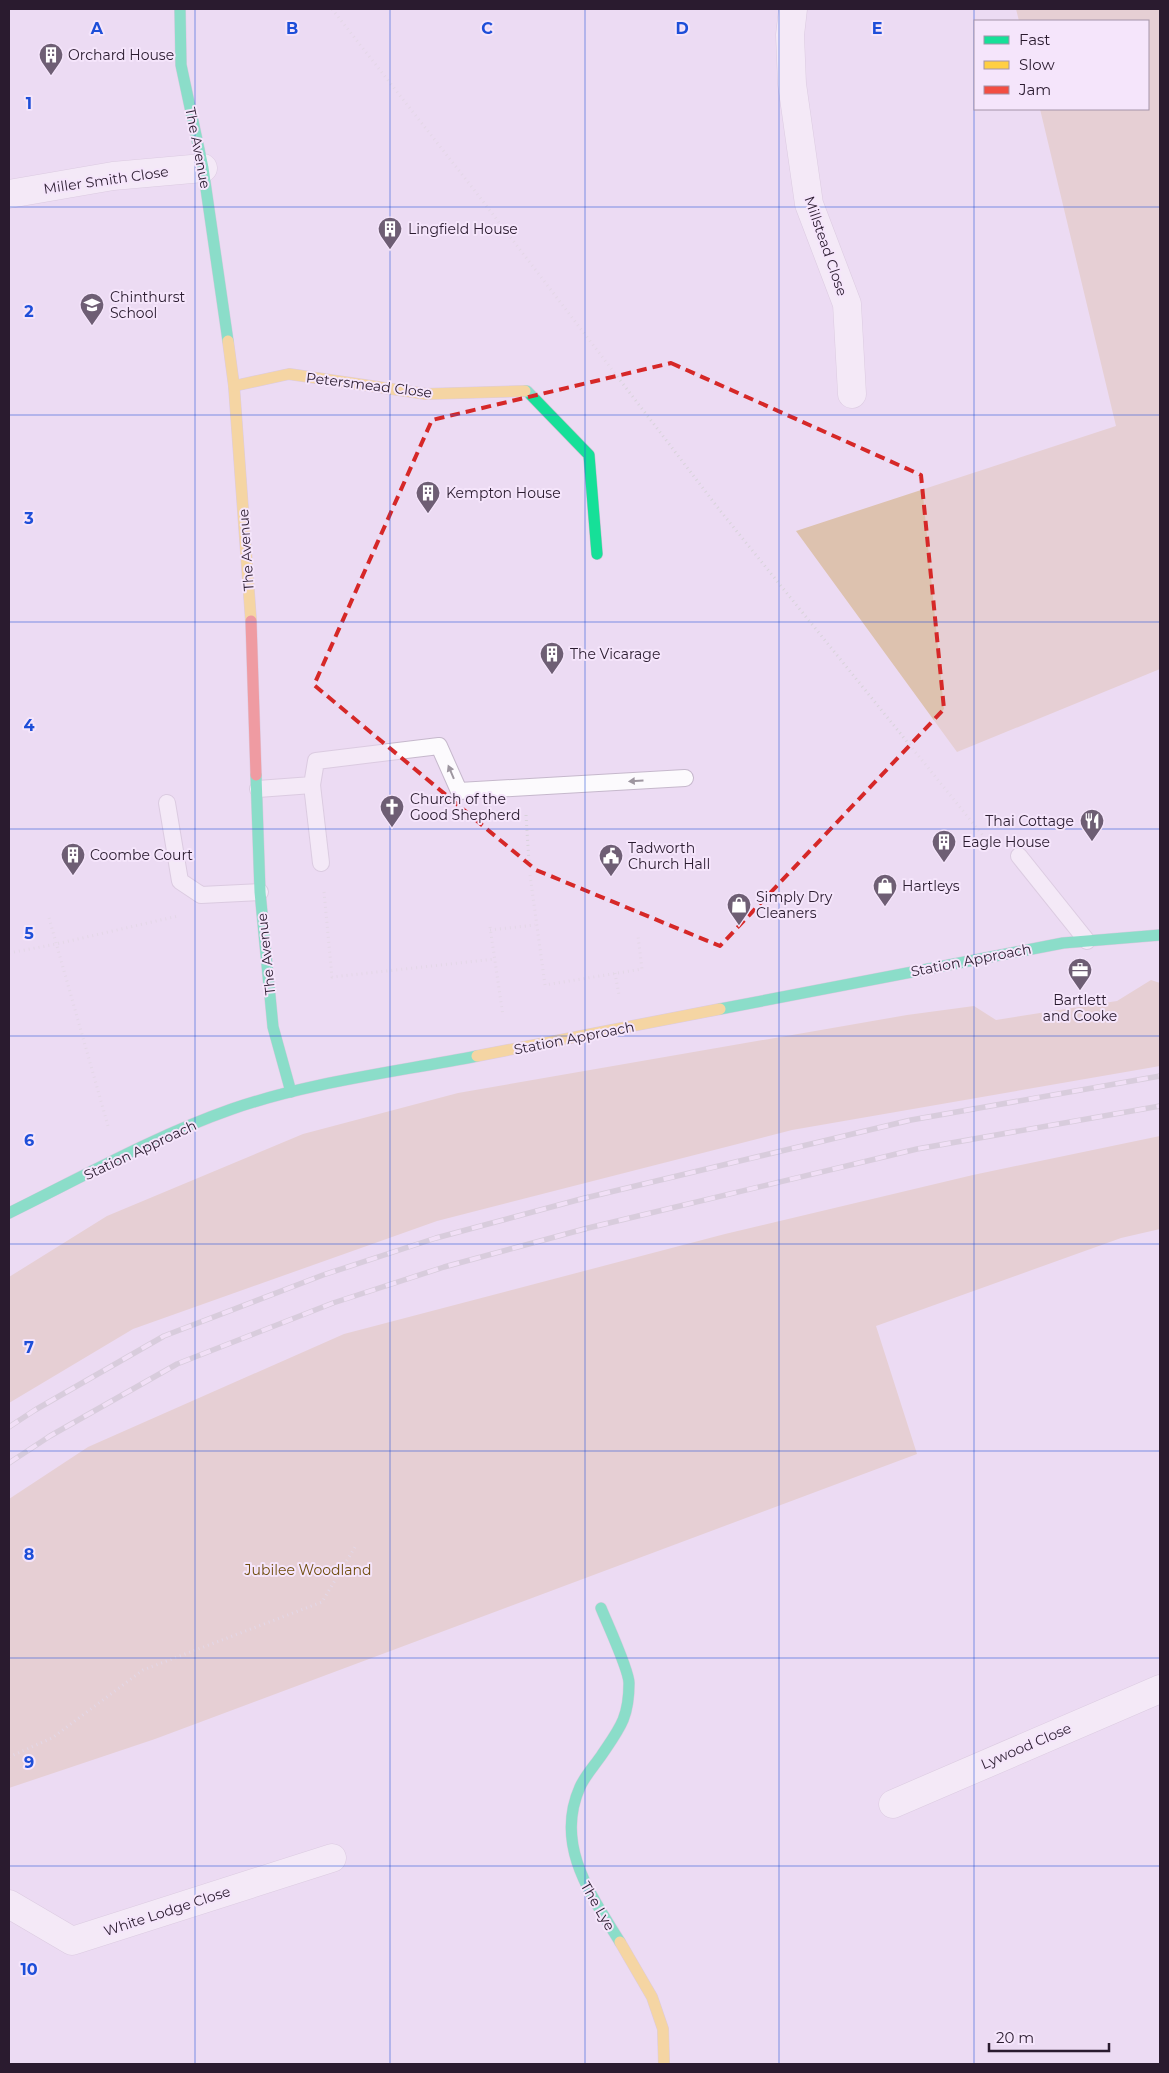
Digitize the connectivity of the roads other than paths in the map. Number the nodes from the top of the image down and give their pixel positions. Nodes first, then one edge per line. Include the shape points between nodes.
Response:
1 (180, 9) edge
2 (794, 9) edge
3 (203, 168) junction
4 (9, 194) edge
5 (234, 386) junction
6 (852, 394) dead end
7 (596, 554) dead end
8 (684, 778) dead end
9 (312, 785) junction
10 (258, 789) junction
11 (166, 803) dead end
12 (1019, 856) dead end
13 (321, 863) road end
14 (260, 892) junction
15 (1160, 934) edge
16 (1087, 941) junction
17 (291, 1092) junction
18 (9, 1213) edge
19 (601, 1608) dead end
20 (1160, 1689) edge
21 (892, 1804) dead end
22 (332, 1858) dead end
23 (9, 1904) edge
24 (664, 2064) edge

1 - 3 street, The Avenue via 181,65
2 - 6 street, Millstead Close via 790,35 792,84 809,204 847,304
3 - 4 street, Miller Smith Close via 113,176
3 - 5 street, The Avenue
5 - 7 street, Petersmead Close via 288,374 426,394 527,391 589,455
5 - 10 street, The Avenue via 252,640
8 -> 9 lane via 459,791 439,746 316,761
9 - 10 lane
9 - 13 lane
10 - 14 street, The Avenue
11 - 14 lane via 180,880 202,895
12 - 16 lane
14 - 17 street, The Avenue via 274,1027
15 - 16 street, Station Approach
16 - 17 street, Station Approach via 1026,950
17 - 18 street, Station Approach via 233,1109 170,1133
19 - 24 street, The Lye via 628,1680 628,1703 623,1724 580,1787 573,1810 571,1844 583,1881 652,1998 663,2030
20 - 21 street, Lywood Close
22 - 23 street, White Lodge Close via 72,1941

